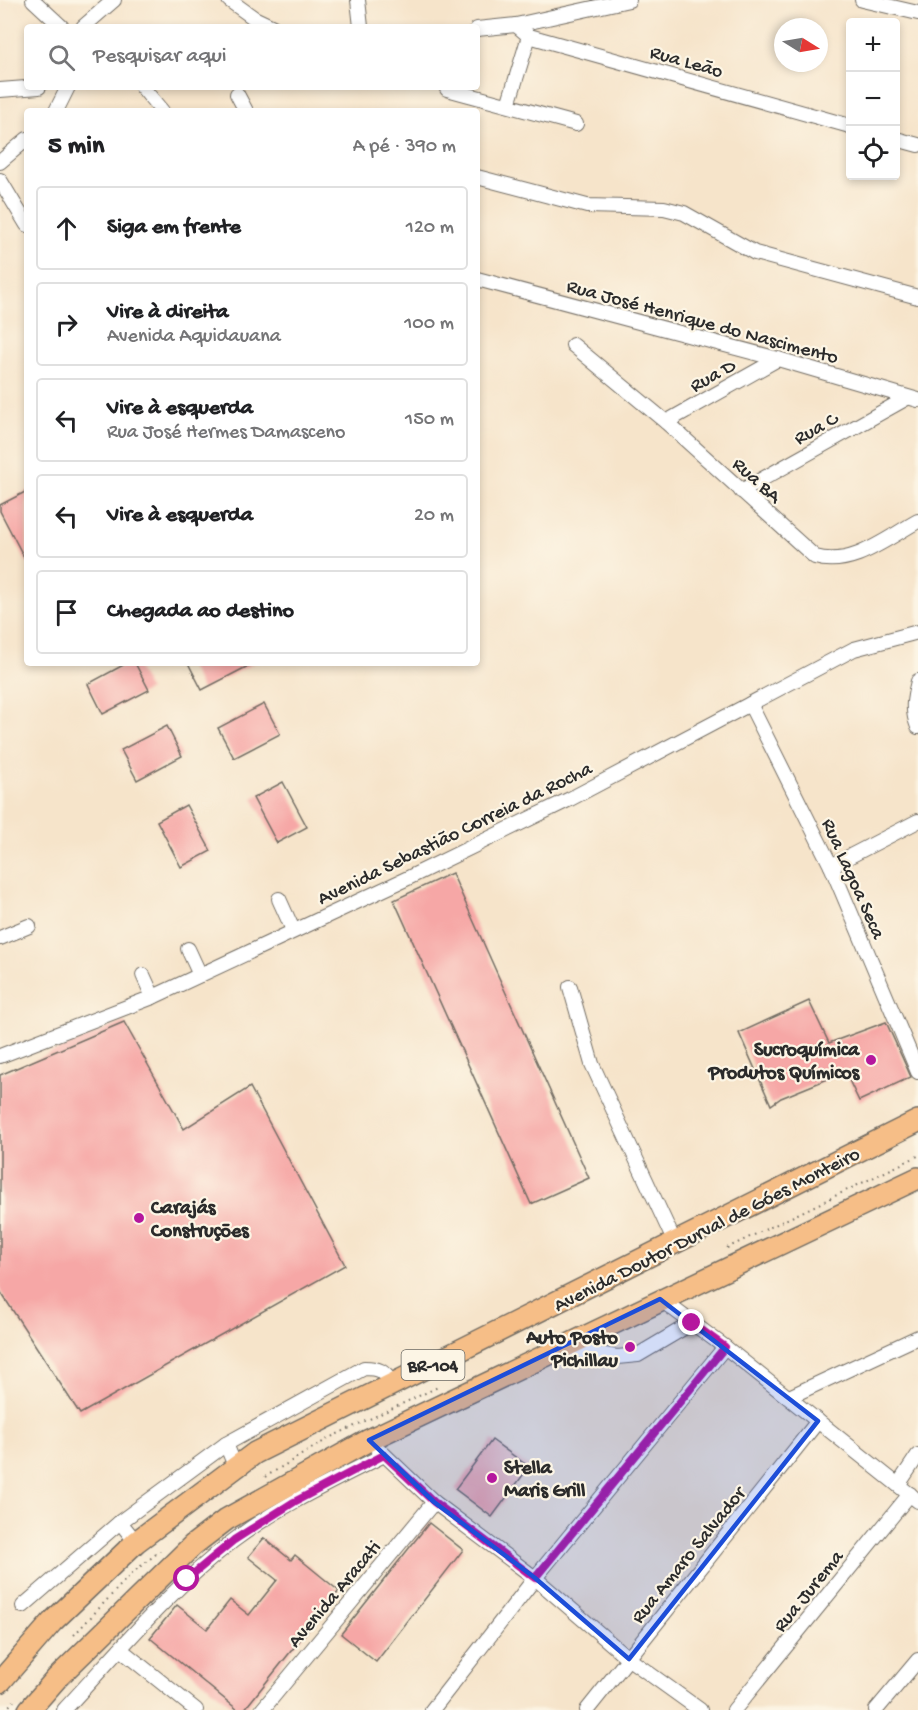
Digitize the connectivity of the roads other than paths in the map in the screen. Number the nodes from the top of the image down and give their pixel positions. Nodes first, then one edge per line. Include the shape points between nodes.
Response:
1 (33, 0) edge
2 (114, 0) edge
3 (229, 0) edge
4 (358, 0) edge
5 (629, 0) edge
6 (862, 0) edge
7 (918, 13) edge
8 (59, 24) edge
9 (86, 24) edge
10 (267, 24) edge
11 (361, 24) edge
12 (516, 25) junction
13 (480, 29) edge
14 (529, 36) junction
15 (24, 88) edge
16 (0, 89) edge
17 (66, 90) edge
18 (144, 90) edge
19 (451, 90) edge
20 (237, 94) dead end
21 (508, 105) junction
22 (58, 108) edge
23 (158, 108) edge
24 (244, 108) edge
25 (576, 124) dead end
26 (846, 125) edge
27 (900, 140) edge
28 (24, 142) edge
29 (918, 145) edge
30 (0, 162) edge
31 (480, 178) edge
32 (0, 180) edge
33 (24, 220) edge
34 (480, 280) edge
35 (918, 297) edge
36 (573, 345) dead end
37 (778, 359) junction
38 (913, 399) edge
39 (666, 422) junction
40 (741, 491) junction
41 (918, 521) edge
42 (918, 632) edge
43 (918, 681) edge
44 (750, 704) junction
45 (918, 727) edge
46 (918, 821) edge
47 (831, 866) junction
48 (279, 899) dead end
49 (29, 926) dead end
50 (293, 930) junction
51 (0, 938) edge
52 (188, 949) dead end
53 (143, 975) dead end
54 (200, 975) junction
55 (570, 987) dead end
56 (153, 997) junction
57 (0, 1056) edge
58 (918, 1072) edge
59 (918, 1121) edge
60 (918, 1178) edge
61 (675, 1244) junction
62 (660, 1299) junction
63 (692, 1323) junction
64 (918, 1337) edge
65 (725, 1347) junction
66 (559, 1348) junction
67 (392, 1383) junction
68 (789, 1398) junction
69 (818, 1421) junction
70 (369, 1440) junction
71 (226, 1444) junction
72 (384, 1455) junction
73 (916, 1462) edge
74 (235, 1466) junction
75 (303, 1475) junction
76 (898, 1485) junction
77 (914, 1498) edge
78 (294, 1502) junction
79 (434, 1502) junction
80 (120, 1522) junction
81 (136, 1542) junction
82 (535, 1578) junction
83 (23, 1606) dead end
84 (120, 1650) junction
85 (629, 1659) junction
86 (918, 1660) edge
87 (0, 1683) edge
88 (29, 1710) edge
89 (64, 1710) edge
90 (196, 1710) edge
91 (262, 1710) edge
92 (432, 1710) edge
93 (587, 1710) edge
94 (700, 1710) edge
95 (734, 1710) edge
96 (876, 1710) edge

1 - 8 street
2 - 9 street
3 - 10 street
4 - 11 street
5 - 12 street
6 - 7 street
12 - 13 street
12 - 14 street, Rua Leão
14 - 21 street
14 - 26 street, Rua Leão
15 - 16 street
17 - 22 street
18 - 23 street
19 - 21 street
20 - 24 street
21 - 25 street
27 - 29 street
28 - 30 street
31 - 35 street via 587,207 664,208 684,213 755,253
32 - 33 street
34 - 37 street, Rua José Henrique do Nascimento
36 - 39 street, Rua BA
37 - 38 street, Rua José Henrique do Nascimento
37 - 39 street, Rua D
38 - 40 street, Rua C
39 - 40 street, Rua BA
40 - 41 street, Rua BA via 815,557 827,560 857,555
42 - 44 street, Avenida Sebastião Correia da Rocha via 854,649
43 - 45 street via 913,702
44 - 47 street, Rua Lagoa Seca
44 - 50 street, Avenida Sebastião Correia da Rocha via 570,799
46 - 47 street
47 - 58 street, Rua Lagoa Seca
48 - 50 street
49 - 51 street
50 - 54 street, Avenida Sebastião Correia da Rocha
52 - 54 street
53 - 56 street
54 - 56 street, Avenida Sebastião Correia da Rocha
55 - 61 street via 592,1064
56 - 57 street, Avenida Sebastião Correia da Rocha
59 - 61 highway, Avenida Doutor Durval de Góes Monteiro / BR-104
60 - 62 highway, Avenida Doutor Durval de Góes Monteiro / BR-104
61 - 67 highway, Avenida Doutor Durval de Góes Monteiro / BR-104
62 - 63 street
62 - 66 highway, Avenida Doutor Durval de Góes Monteiro / BR-104
63 - 65 street
63 - 66 street via 638,1355 617,1357
64 - 68 street
65 - 68 street
65 - 82 street
66 - 70 highway, Avenida Doutor Durval de Góes Monteiro / BR-104
67 - 71 street via 377,1368 364,1368
67 - 74 highway, Avenida Doutor Durval de Góes Monteiro / BR-104
68 - 69 street
69 - 76 street
69 - 85 street, Rua Amaro Salvador
70 - 72 street
70 - 75 highway, Avenida Doutor Durval de Góes Monteiro / BR-104
71 - 74 street
71 - 80 street
72 - 78 street
72 - 79 street
73 - 76 street
74 - 81 highway, Avenida Doutor Durval de Góes Monteiro / BR-104
75 - 78 street
75 - 88 highway, Avenida Doutor Durval de Góes Monteiro / BR-104 via 227,1519 193,1545
76 - 77 street
77 - 95 street, Rua Jurema
78 - 84 street via 234,1540 187,1579
79 - 82 street
79 - 91 street, Avenida Aracati
80 - 81 street
80 - 83 street
81 - 87 highway, Avenida Doutor Durval de Góes Monteiro / BR-104 via 52,1622
82 - 85 street
82 - 92 street
84 - 89 street
84 - 90 street
85 - 93 street, Rua Amaro Salvador
85 - 94 street
86 - 96 street

